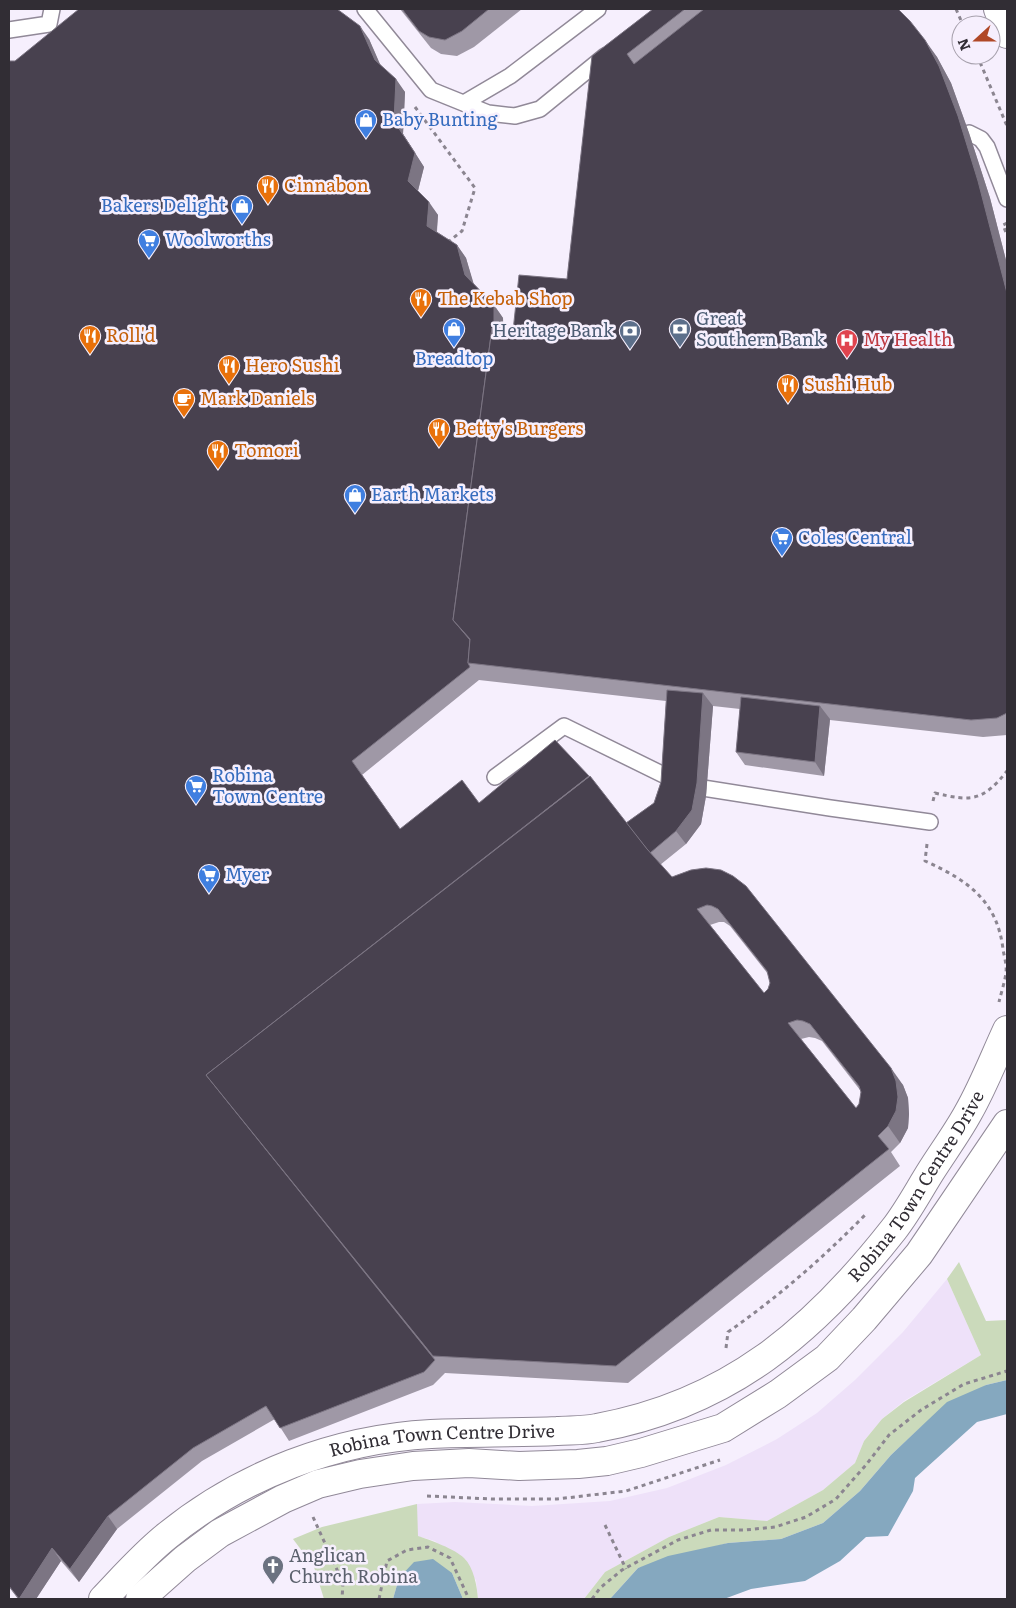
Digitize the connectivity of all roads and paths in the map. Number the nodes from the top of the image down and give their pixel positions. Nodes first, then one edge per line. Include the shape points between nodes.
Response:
1 (52, 9) edge
2 (365, 9) edge
3 (598, 9) edge
4 (998, 9) edge
5 (9, 30) edge
6 (1007, 34) edge
7 (616, 46) edge
8 (981, 65) edge
9 (464, 102) junction
10 (414, 106) dead end
11 (1007, 126) edge
12 (969, 133) dead end
13 (1007, 199) edge
14 (1007, 223) edge
15 (1007, 235) edge
16 (447, 243) edge
17 (1007, 771) edge
18 (495, 777) dead end
19 (930, 822) junction
20 (1002, 1020) edge
21 (1007, 1124) edge
22 (868, 1213) dead end
23 (803, 1328) junction
24 (721, 1355) dead end
25 (827, 1358) junction
26 (1007, 1371) edge
27 (311, 1514) dead end
28 (605, 1525) dead end
29 (626, 1568) junction
30 (103, 1599) edge
31 (140, 1599) edge
32 (342, 1599) edge
33 (379, 1599) edge
34 (469, 1599) edge
35 (592, 1599) edge

1 - 5 lane via 49,24
2 - 9 lane via 431,90
3 - 9 lane via 510,76
4 - 6 street
7 - 9 lane via 540,109 515,116 488,113
8 - 11 path
10 - 16 path via 475,188 462,231
12 - 13 lane via 981,139 986,147
14 - 15 path via 1002,225
17 - 19 path via 990,790 977,797 961,798 935,793
18 - 19 lane via 564,726 684,785
19 - 20 path via 925,861 960,878 993,913 1002,941 1006,972 999,1002
20 - 23 street, Robina Town Centre Drive via 969,1112 895,1227 838,1295
21 - 25 street, Robina Town Centre Drive via 919,1254
22 - 24 path via 830,1252 728,1332 727,1348
23 - 25 street
23 - 30 street, Robina Town Centre Drive via 739,1376 650,1416 595,1429 391,1438 348,1446 293,1463 232,1491 198,1513 160,1542
25 - 31 street, Robina Town Centre Drive via 778,1394 723,1428 633,1455 578,1464 413,1466 318,1484 220,1533
26 - 29 path via 964,1384 921,1410 889,1435 836,1499 806,1517 775,1527 711,1530 678,1540
27 - 32 path via 343,1583
28 - 29 path
29 - 35 path via 600,1588
33 - 34 path via 387,1561 407,1550 428,1547 450,1558

